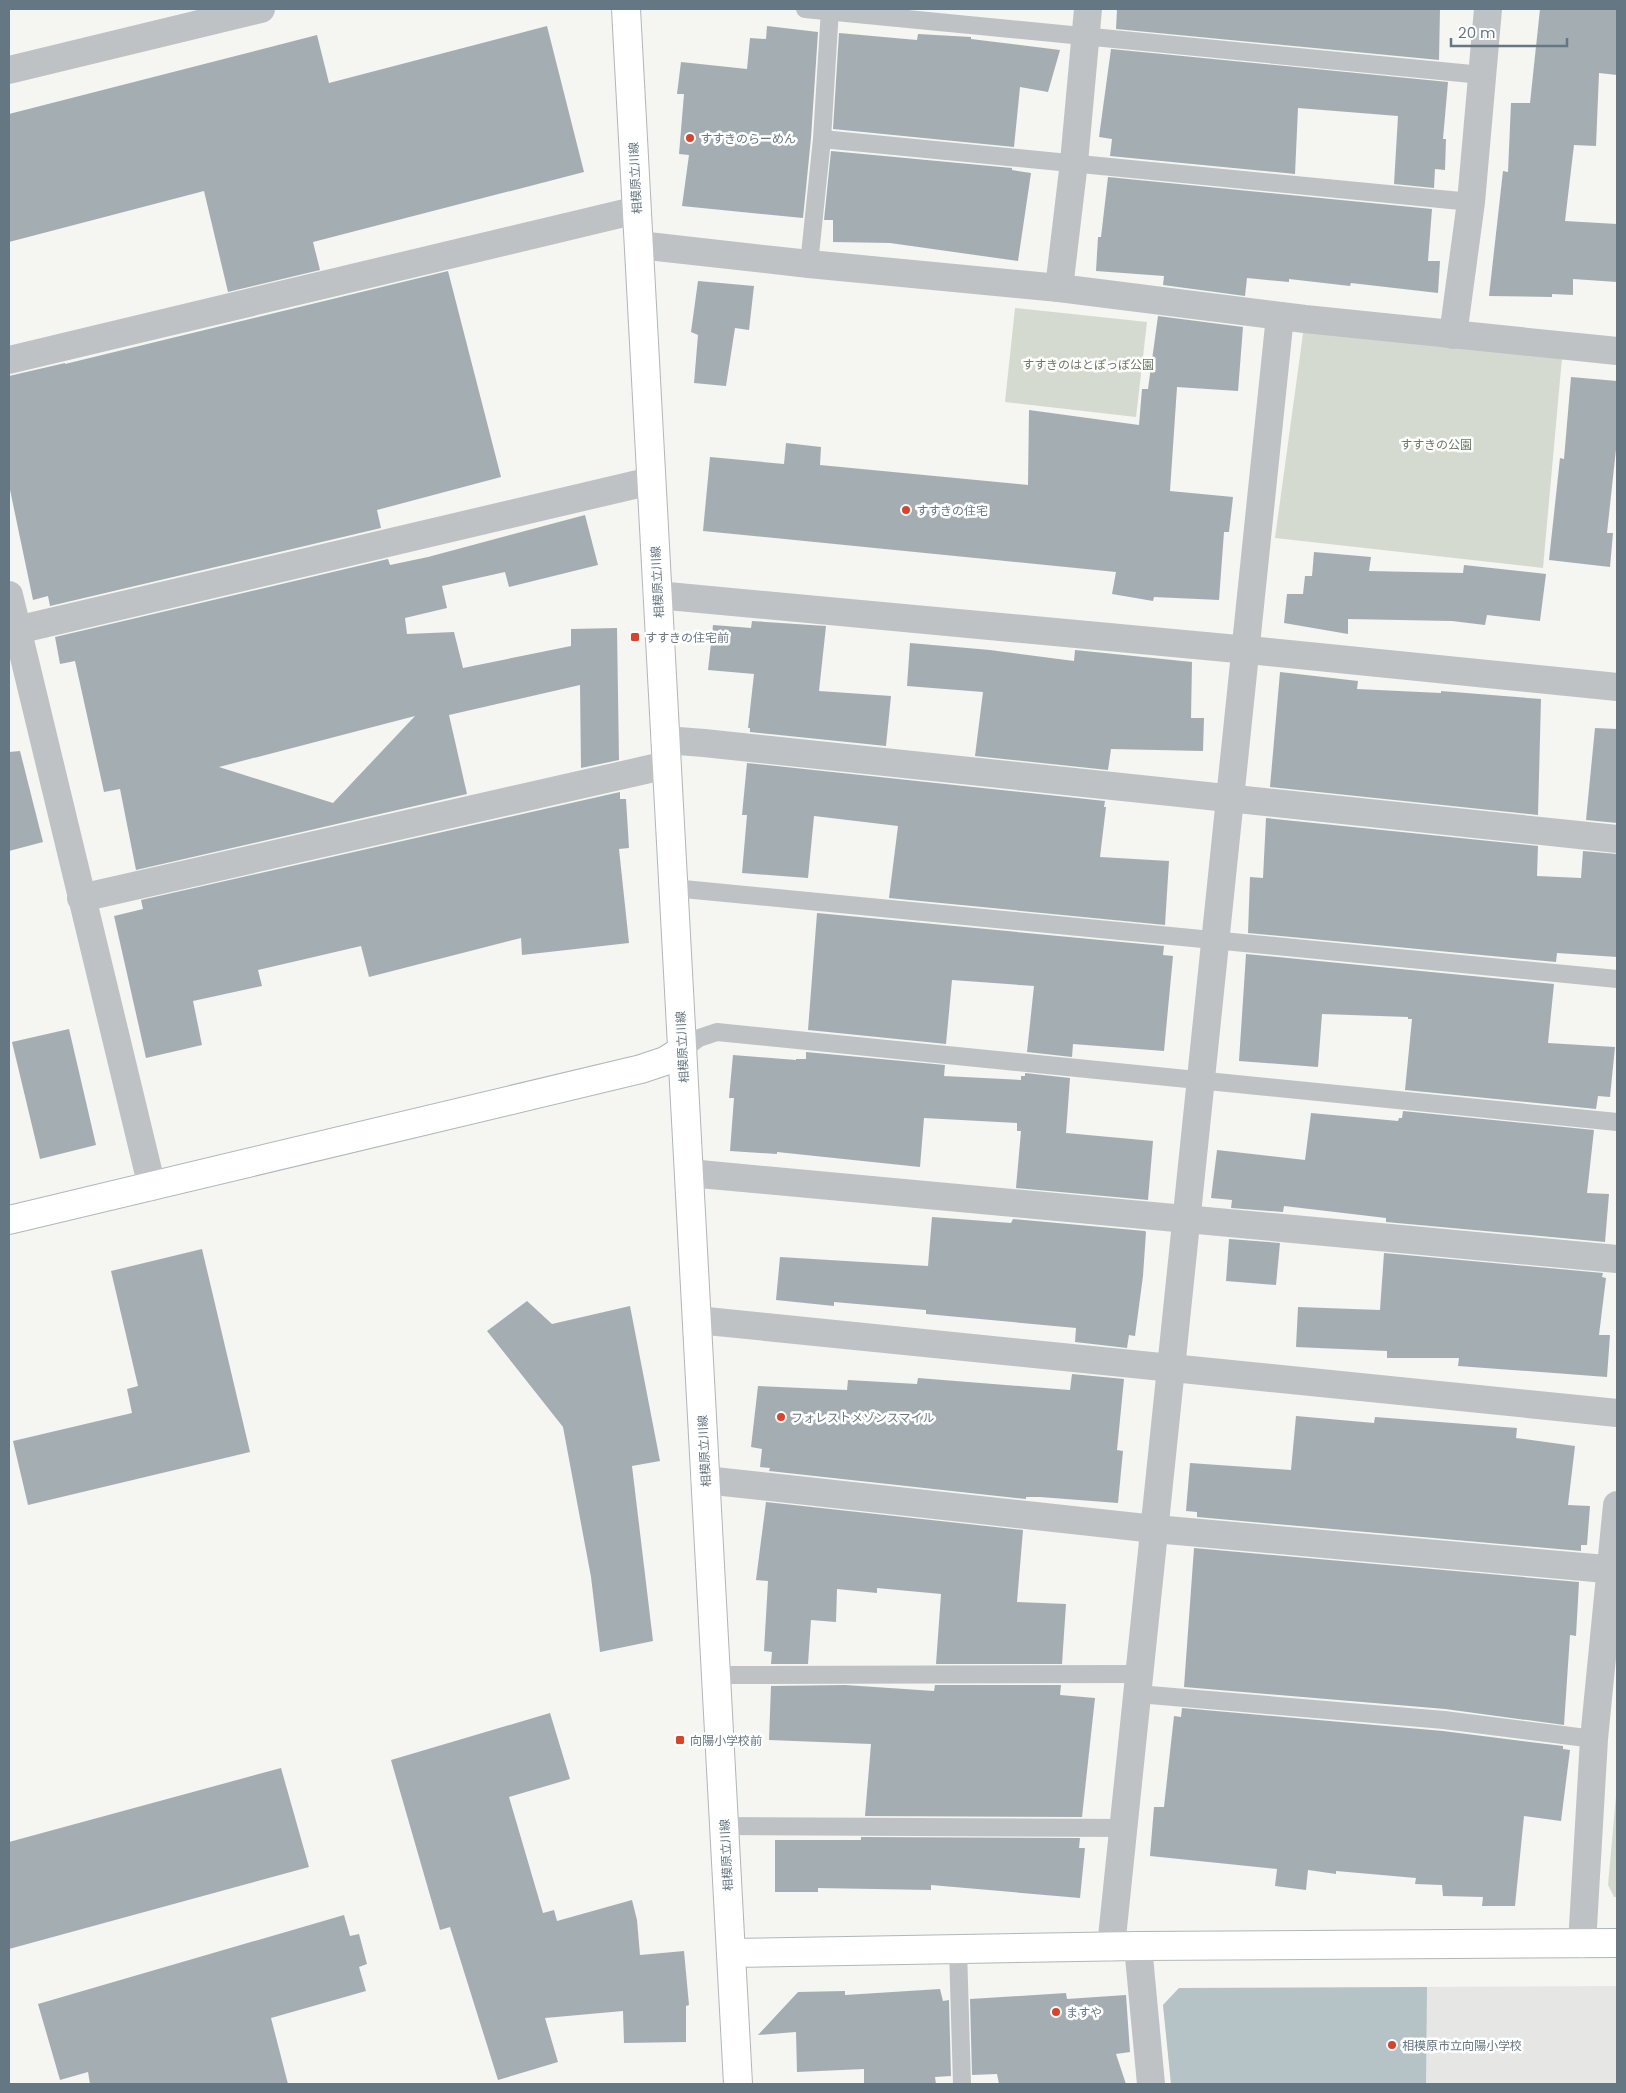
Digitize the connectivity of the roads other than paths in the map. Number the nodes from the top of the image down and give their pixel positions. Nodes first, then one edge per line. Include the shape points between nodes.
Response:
1 (261, 9) edge
2 (626, 9) edge
3 (805, 9) edge
4 (1488, 9) edge
5 (830, 10) edge
6 (1087, 22) edge
7 (9, 70) edge
8 (1482, 75) junction
9 (822, 139) junction
10 (1074, 162) junction
11 (1471, 202) junction
12 (637, 210) junction
13 (639, 245) junction
14 (809, 264) junction
15 (1059, 288) junction
16 (1280, 316) junction
17 (1453, 335) junction
18 (1617, 351) edge
19 (9, 360) edge
20 (651, 481) junction
21 (9, 595) edge
22 (657, 595) junction
23 (17, 630) junction
24 (1245, 650) junction
25 (1617, 688) edge
26 (666, 752) junction
27 (1230, 798) junction
28 (1617, 840) edge
29 (673, 888) junction
30 (81, 898) junction
31 (1215, 940) junction
32 (1617, 979) edge
33 (681, 1051) junction
34 (1201, 1079) junction
35 (1617, 1122) edge
36 (689, 1173) junction
37 (152, 1187) junction
38 (1187, 1219) junction
39 (9, 1220) edge
40 (1617, 1259) edge
41 (696, 1320) junction
42 (1172, 1368) junction
43 (1617, 1413) edge
44 (705, 1480) junction
45 (1617, 1505) edge
46 (1155, 1529) junction
47 (1614, 1569) edge
48 (716, 1675) junction
49 (1139, 1684) junction
50 (1594, 1739) junction
51 (724, 1826) junction
52 (1124, 1828) junction
53 (1617, 1943) edge
54 (1582, 1944) junction
55 (1138, 1946) junction
56 (1111, 1947) junction
57 (958, 1949) junction
58 (731, 1953) junction
59 (738, 2084) edge
60 (962, 2084) edge
61 (1151, 2084) edge

1 - 7 street
2 - 12 main road, 相模原立川線
3 - 5 lane
4 - 8 street
5 - 6 lane
5 - 9 lane
6 - 8 lane
6 - 10 street
8 - 11 street
9 - 10 lane
9 - 14 lane
10 - 11 lane
10 - 15 street
11 - 17 street
12 - 13 main road, 相模原立川線
12 - 19 street
13 - 14 street
13 - 20 main road, 相模原立川線
14 - 15 street
15 - 16 street
16 - 17 street
16 - 24 street
17 - 18 street
20 - 22 main road, 相模原立川線
20 - 23 street
21 - 23 street
22 - 24 street
22 - 26 main road, 相模原立川線
23 - 30 street
24 - 25 street
24 - 27 street
26 - 27 street
26 - 29 main road, 相模原立川線
26 - 30 street
27 - 28 street
27 - 31 street
29 - 31 lane
29 - 33 main road, 相模原立川線
30 - 37 street
31 - 32 lane
31 - 34 street
33 - 34 lane via 699,1038 717,1032
33 - 36 main road, 相模原立川線
33 - 37 main road via 665,1061 641,1069
34 - 35 lane
34 - 38 street
36 - 38 street
36 - 41 main road, 相模原立川線
37 - 39 main road
38 - 40 street
38 - 42 street
41 - 42 street
41 - 44 main road, 相模原立川線
42 - 43 street
42 - 46 street
44 - 46 street
44 - 48 main road, 相模原立川線
45 - 47 street
46 - 47 street
46 - 49 street
47 - 50 street
48 - 49 lane
48 - 51 main road, 相模原立川線
49 - 50 lane
49 - 52 street
50 - 54 street
51 - 52 lane
51 - 58 main road, 相模原立川線
52 - 56 street
53 - 54 main road
54 - 55 main road
55 - 56 main road
55 - 61 street
56 - 57 main road
57 - 58 main road
57 - 60 lane
58 - 59 main road, 相模原立川線

